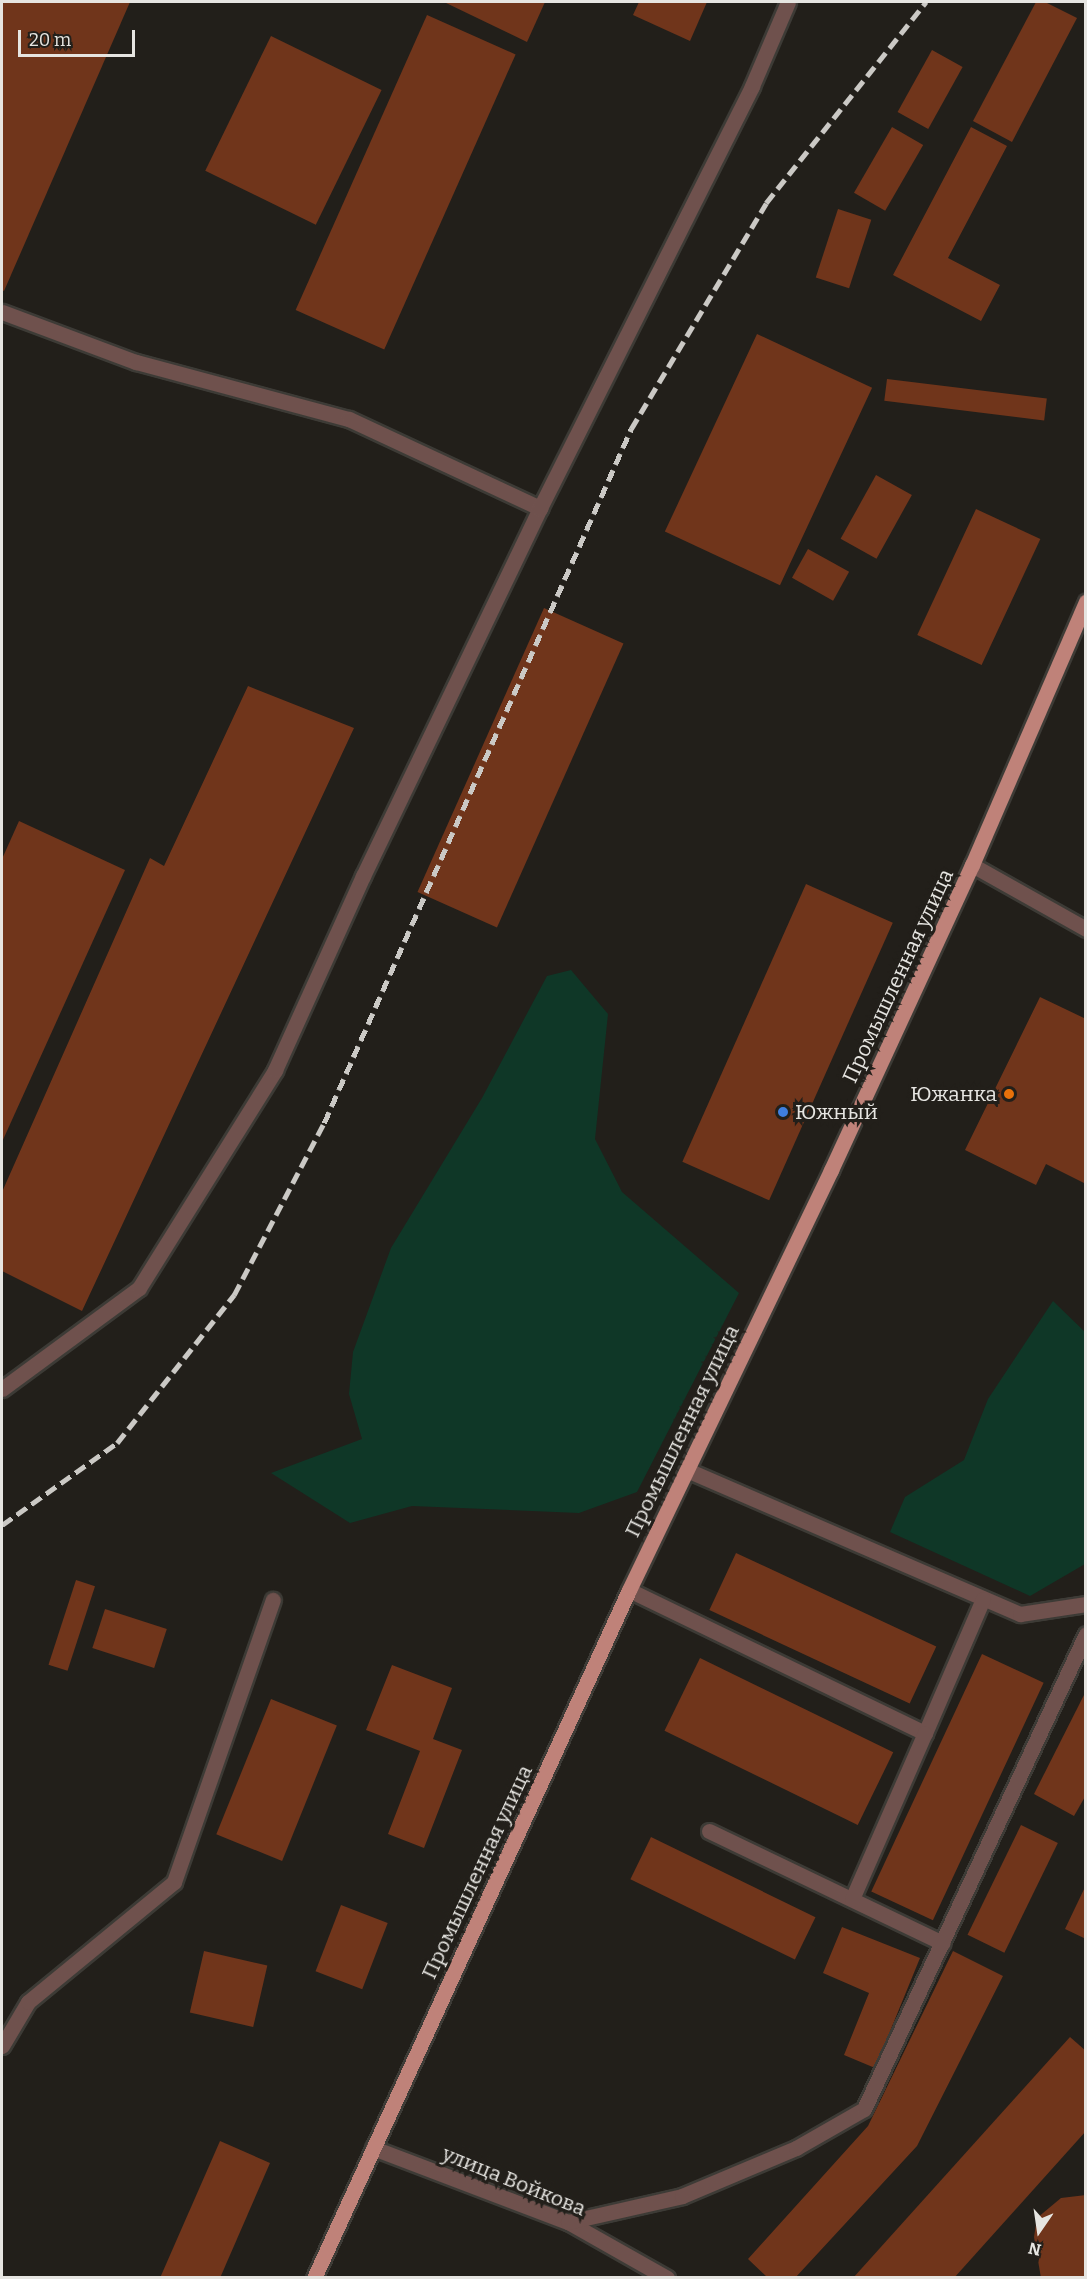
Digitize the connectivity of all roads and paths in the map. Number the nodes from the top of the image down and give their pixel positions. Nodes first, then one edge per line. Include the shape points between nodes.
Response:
1 (789, 2) edge
2 (2, 312) edge
3 (540, 508) junction
4 (1086, 602) edge
5 (972, 865) junction
6 (1086, 928) edge
7 (2, 1389) edge
8 (687, 1470) junction
9 (629, 1590) junction
10 (983, 1599) junction
11 (273, 1600) dead end
12 (1086, 1604) edge
13 (1086, 1634) edge
14 (925, 1733) junction
15 (709, 1831) dead end
16 (852, 1899) junction
17 (943, 1943) junction
18 (2, 2046) edge
19 (373, 2148) junction
20 (568, 2222) junction
21 (314, 2277) edge
22 (667, 2277) edge

1 - 3 street via 752,86
2 - 3 street via 136,362 349,419
3 - 7 street via 363,876 276,1070 140,1287
4 - 5 main road, Промышленная улица
5 - 6 street
5 - 8 main road, Промышленная улица
8 - 9 main road, Промышленная улица
8 - 10 street
9 - 14 street
9 - 19 main road, Промышленная улица
10 - 12 street via 1020,1614
10 - 14 street
11 - 18 street via 174,1882 28,2002
13 - 17 street
14 - 16 street
15 - 16 street
16 - 17 street
17 - 20 street via 864,2109 796,2148 682,2196
19 - 20 street, улица Войкова
19 - 21 main road, Промышленная улица
20 - 22 street, улица Войкова

